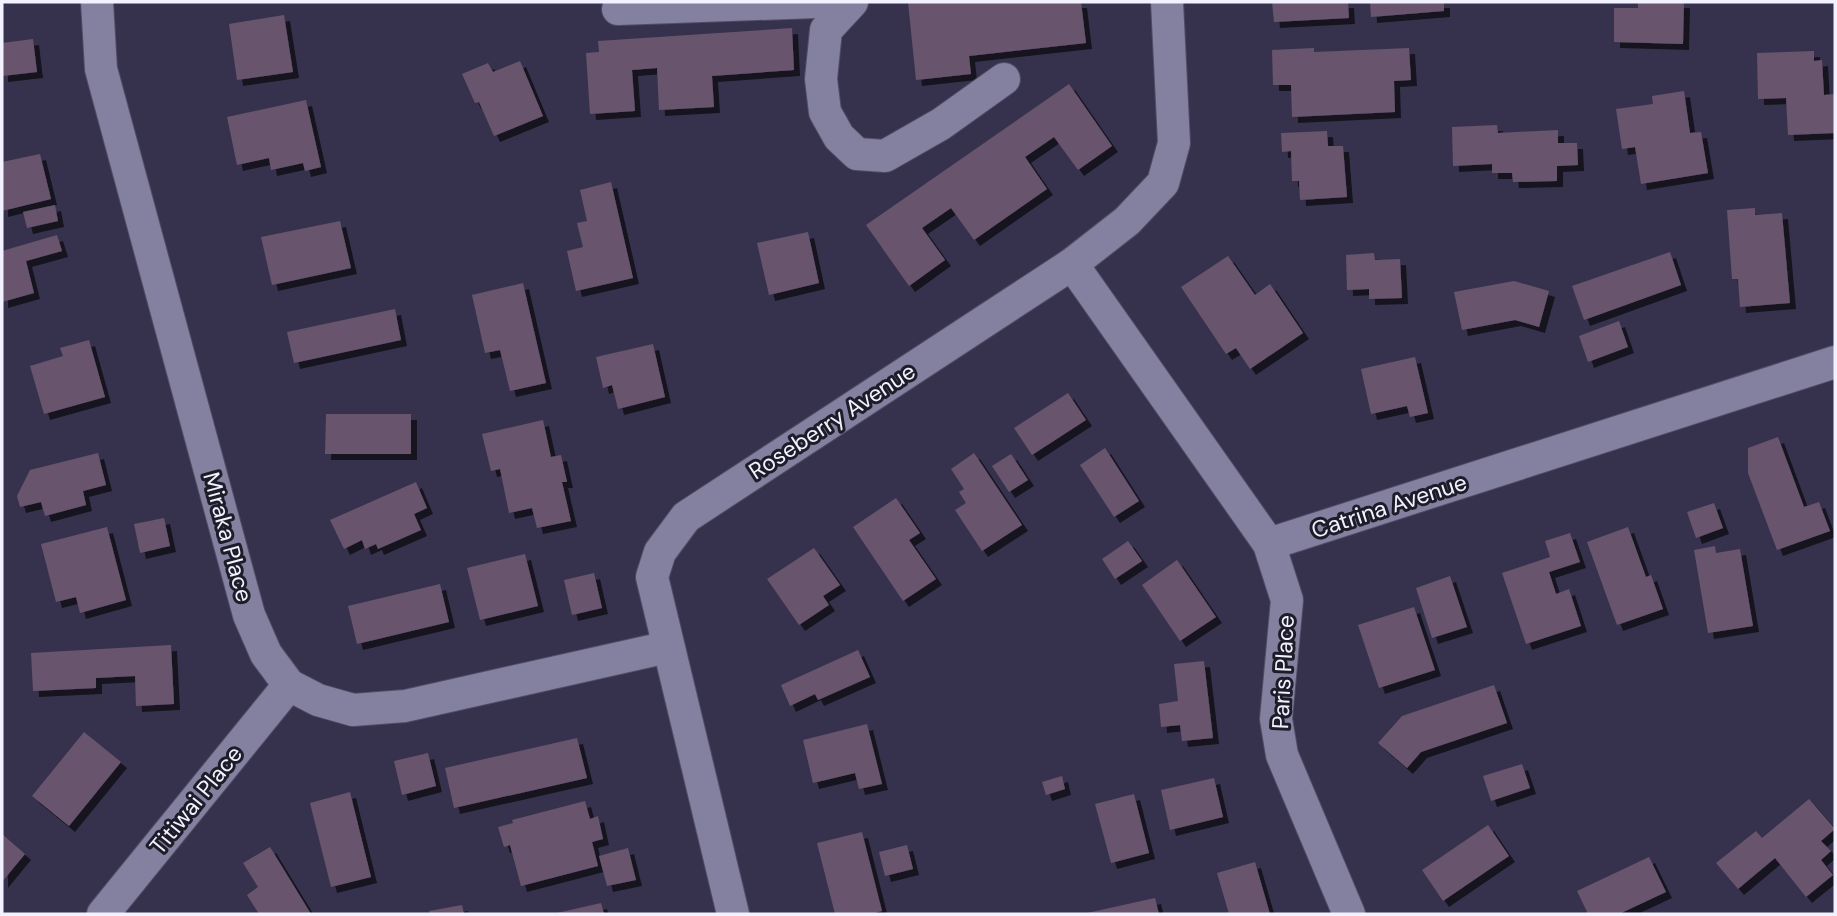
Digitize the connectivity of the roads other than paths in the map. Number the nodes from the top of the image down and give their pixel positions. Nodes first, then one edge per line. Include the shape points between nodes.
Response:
1 (97, 2) edge
2 (816, 2) edge
3 (852, 2) edge
4 (1167, 2) edge
5 (618, 9) dead end
6 (1004, 79) dead end
7 (1072, 264) junction
8 (1835, 362) edge
9 (1269, 544) junction
10 (668, 647) junction
11 (289, 685) junction
12 (103, 914) edge
13 (733, 914) edge
14 (1349, 914) edge

1 - 11 street, Miraka Place via 102,69 249,615 266,654
2 - 5 street
3 - 6 street via 826,30 821,79 825,112 838,137 858,154 885,156 941,124
4 - 7 street, Roseberry Avenue via 1174,144 1163,183 1127,221
7 - 9 street
7 - 10 street, Roseberry Avenue via 686,517 660,552 652,577
8 - 9 street, Catrina Avenue
9 - 14 street, Paris Place via 1287,600 1276,719 1282,755
10 - 11 street, Miraka Place via 405,706 353,710
10 - 13 street, Roseberry Avenue
11 - 12 street, Titiwai Place

